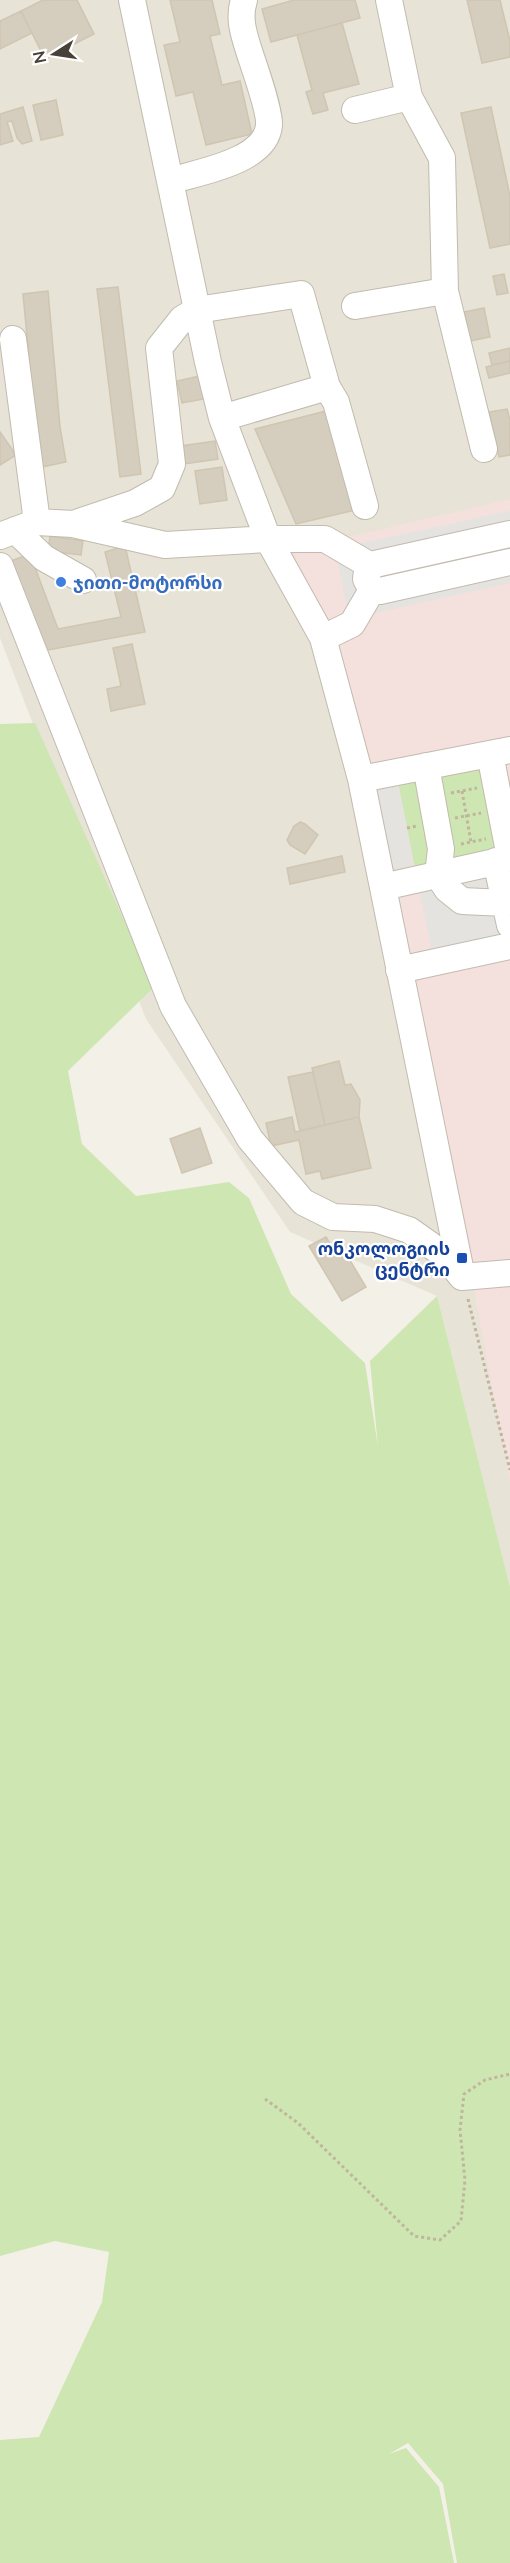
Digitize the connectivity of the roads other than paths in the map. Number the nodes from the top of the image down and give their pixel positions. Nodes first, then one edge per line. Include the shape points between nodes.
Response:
1 (132, 0) edge
2 (244, 0) edge
3 (388, 0) edge
4 (409, 97) junction
5 (355, 110) dead end
6 (170, 180) junction
7 (445, 291) junction
8 (355, 306) dead end
9 (197, 310) junction
10 (14, 339) dead end
11 (327, 387) junction
12 (222, 418) junction
13 (484, 449) dead end
14 (365, 506) dead end
15 (73, 524) junction
16 (17, 529) edge
17 (510, 534) edge
18 (268, 539) junction
19 (510, 562) edge
20 (0, 566) edge
21 (372, 578) junction
22 (84, 580) dead end
23 (322, 638) junction
24 (500, 752) edge
25 (426, 766) junction
26 (361, 779) junction
27 (496, 861) junction
28 (438, 875) junction
29 (383, 887) junction
30 (508, 914) edge
31 (510, 946) edge
32 (399, 970) junction
33 (510, 1274) edge
34 (462, 1277) junction

1 - 6 street
2 - 6 street via 240,11 242,31 269,125 262,144 235,162
3 - 4 street
4 - 5 street
4 - 7 street via 442,158
6 - 9 street
7 - 8 street
7 - 13 street
9 - 11 street via 301,294
9 - 12 street
9 - 15 street via 182,319 159,348 172,464 162,488 135,503
10 - 16 street
11 - 12 street
11 - 14 street via 336,402
12 - 18 street
15 - 16 street
15 - 18 street via 165,545
16 - 22 street via 44,558
17 - 21 street
18 - 21 street via 325,539
18 - 23 street
19 - 21 street via 380,591
20 - 34 street via 173,1006 250,1139 303,1202 333,1216 375,1219 409,1230 443,1254
21 - 23 street via 352,624
23 - 26 street
24 - 25 street
24 - 27 street via 496,784 509,852 504,860
25 - 26 street
25 - 28 street via 441,849
26 - 29 street
27 - 28 street
27 - 30 street
28 - 29 street
28 - 30 street via 447,890 462,901
29 - 32 street
31 - 32 street
32 - 34 street
33 - 34 street

